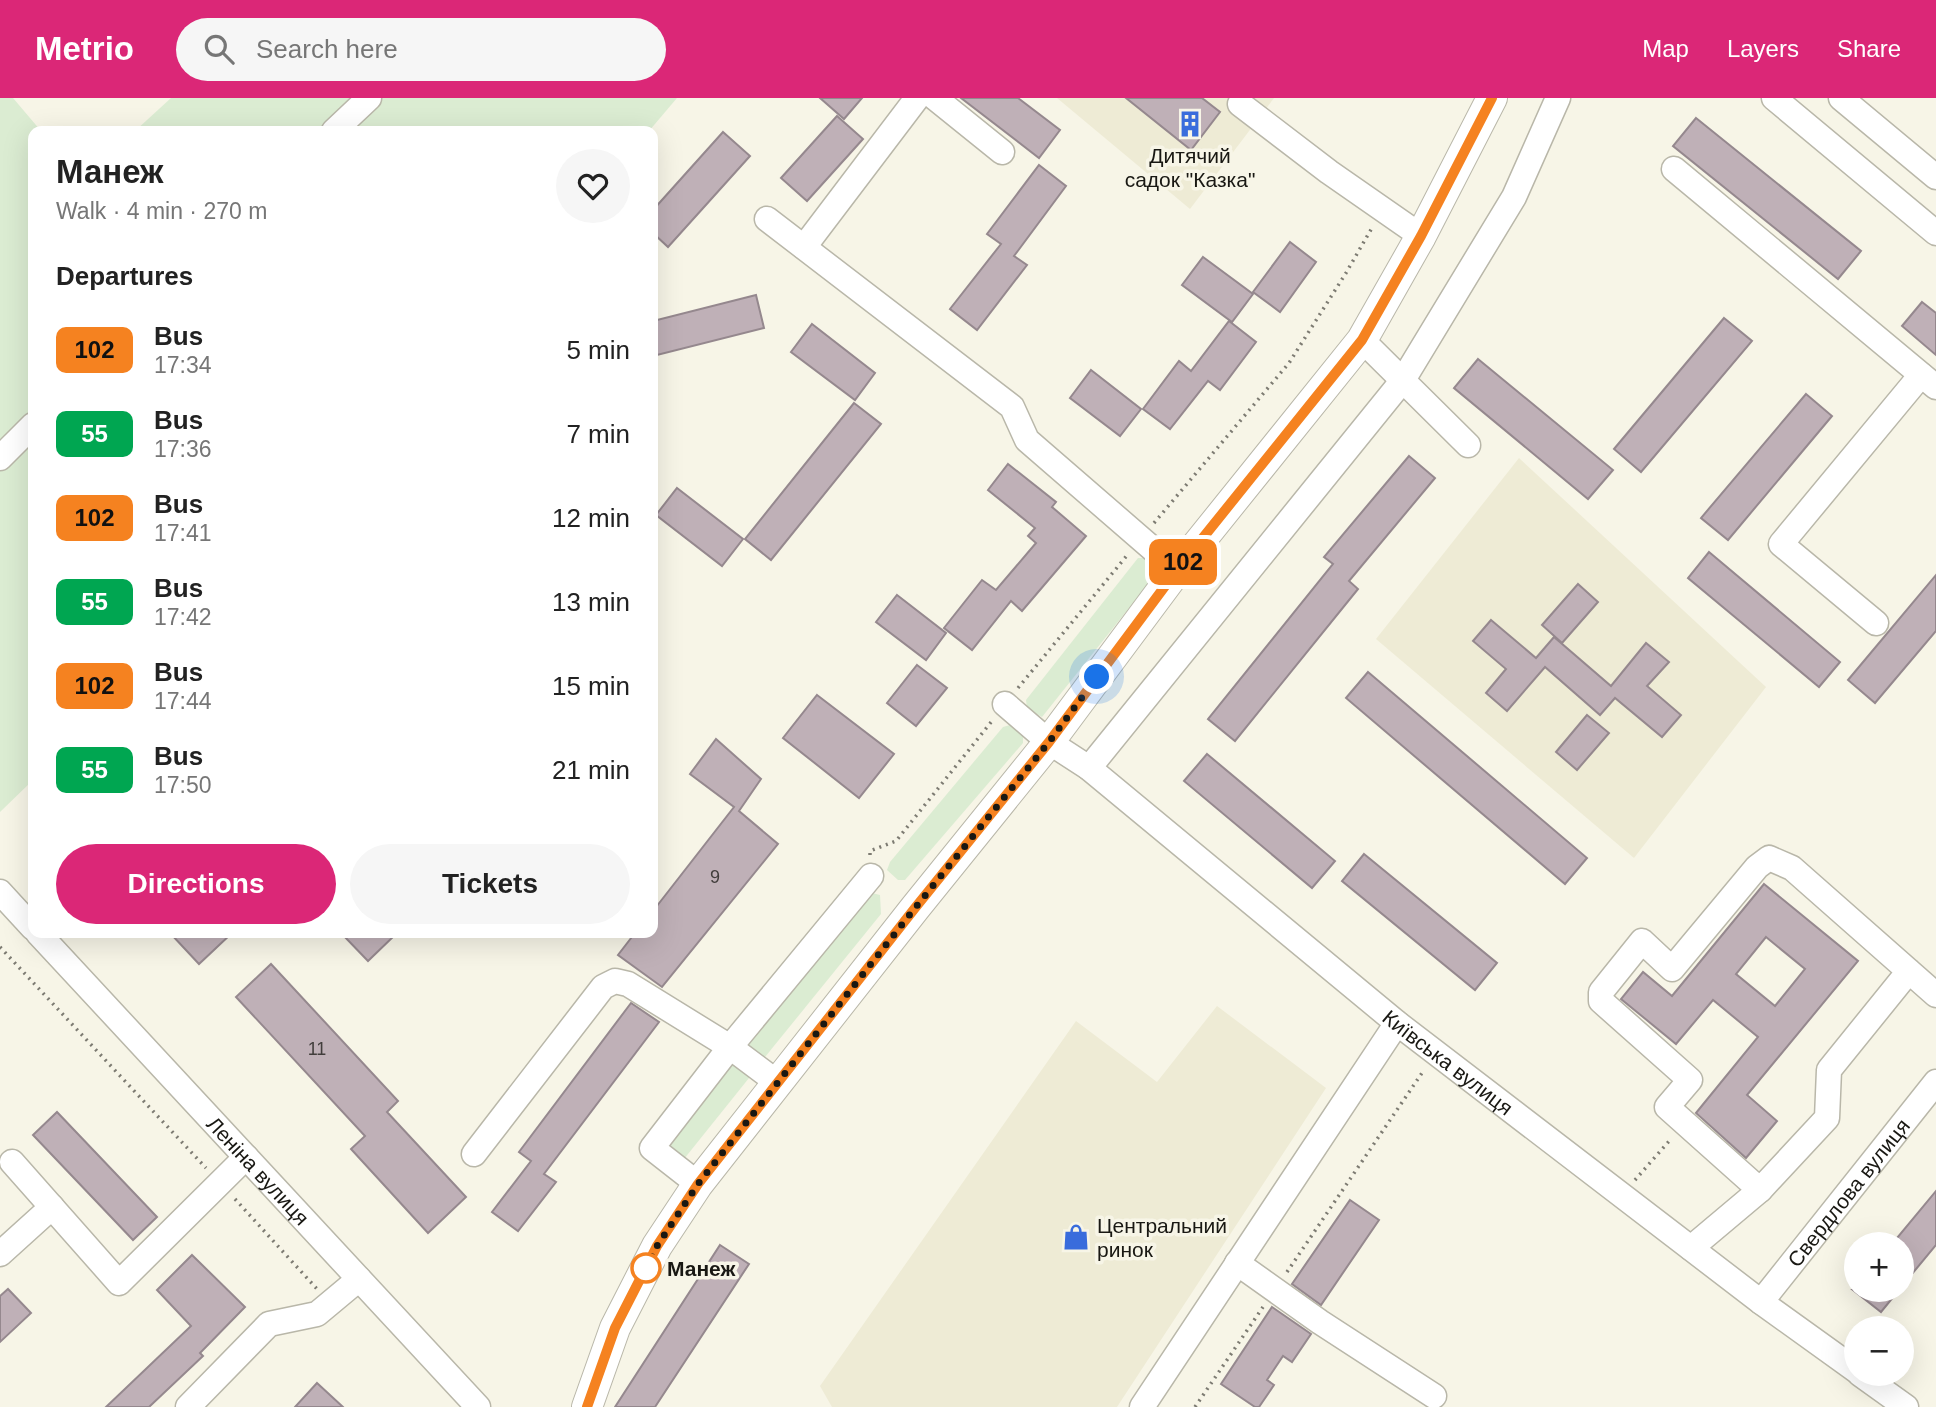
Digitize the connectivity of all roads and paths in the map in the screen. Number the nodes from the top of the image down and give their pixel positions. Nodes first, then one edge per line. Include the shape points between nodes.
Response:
1 (369, 98) edge
2 (916, 98) edge
3 (935, 98) edge
4 (1492, 98) edge
5 (1558, 98) edge
6 (1774, 98) edge
7 (1841, 98) edge
8 (1240, 104) dead end
9 (339, 126) edge
10 (1002, 152) dead end
11 (1675, 169) dead end
12 (1936, 177) edge
13 (1382, 209) junction
14 (767, 219) dead end
15 (1936, 233) edge
16 (1421, 236) junction
17 (804, 247) junction
18 (1362, 340) junction
19 (1404, 380) junction
20 (1929, 381) edge
21 (28, 430) edge
22 (1468, 445) dead end
23 (0, 458) edge
24 (1141, 538) junction
25 (1177, 570) junction
26 (1876, 623) dead end
27 (1005, 704) junction
28 (1049, 742) junction
29 (1089, 768) junction
30 (871, 876) joint
31 (0, 892) edge
32 (28, 923) edge
33 (43, 938) edge
34 (0, 947) edge
35 (1909, 971) junction
36 (1936, 995) edge
37 (1397, 1023) junction
38 (730, 1047) junction
39 (1436, 1052) junction
40 (1936, 1082) edge
41 (778, 1083) junction
42 (1685, 1123) junction
43 (474, 1154) dead end
44 (246, 1157) junction
45 (12, 1162) dead end
46 (219, 1183) junction
47 (698, 1184) junction
48 (1760, 1190) junction
49 (1622, 1195) junction
50 (52, 1207) junction
51 (1691, 1248) junction
52 (0, 1254) edge
53 (1237, 1263) junction
54 (359, 1279) junction
55 (1275, 1290) junction
56 (1761, 1302) junction
57 (330, 1303) junction
58 (1844, 1363) edge
59 (1876, 1386) edge
60 (1434, 1396) dead end
61 (188, 1407) edge
62 (478, 1407) edge
63 (587, 1407) edge
64 (1142, 1407) edge
65 (1195, 1407) edge
66 (1906, 1407) edge

1 - 9 street
2 - 17 street
3 - 10 street
4 - 16 main road
5 - 19 street via 1514,197
6 - 15 street
7 - 12 street
8 - 13 street
11 - 20 street
13 - 16 street
13 - 24 path via 1289,363
14 - 17 street
16 - 18 main road
17 - 24 street via 1012,407 1027,440
18 - 19 street
18 - 25 main road
19 - 22 street
19 - 29 street
20 - 26 street via 1782,544
21 - 23 street
24 - 25 street
24 - 27 path
25 - 28 main road
27 - 28 street, Київська вулиця
27 - 30 path via 896,841 870,851
28 - 29 street, Київська вулиця
28 - 41 main road
29 - 37 street, Київська вулиця
30 - 38 street
31 - 32 street
33 - 44 street, Леніна вулиця
34 - 46 path
35 - 36 street
35 - 42 street via 1792,868 1769,858 1672,969 1642,941 1601,992 1601,1002 1690,1080 1667,1107
35 - 48 street via 1829,1070 1826,1118
37 - 39 street, Київська вулиця
37 - 53 street
38 - 41 street
38 - 43 street via 628,984 615,981 603,987
38 - 47 street via 653,1148
39 - 49 street, Київська вулиця
39 - 55 path
40 - 56 street, Свердлова вулиця
41 - 47 main road
42 - 48 street
42 - 49 path
44 - 46 street
44 - 54 street, Леніна вулиця
45 - 50 street
46 - 50 street via 119,1283
46 - 57 path
47 - 63 main road via 657,1246 615,1328
48 - 51 street
49 - 51 street, Київська вулиця
50 - 52 street
51 - 56 street, Київська вулиця
53 - 55 street
53 - 64 street
54 - 57 street
54 - 62 street, Леніна вулиця
55 - 60 street
55 - 65 path
56 - 58 street, Київська вулиця
57 - 61 street via 317,1314 269,1324
59 - 66 street, Київська вулиця

